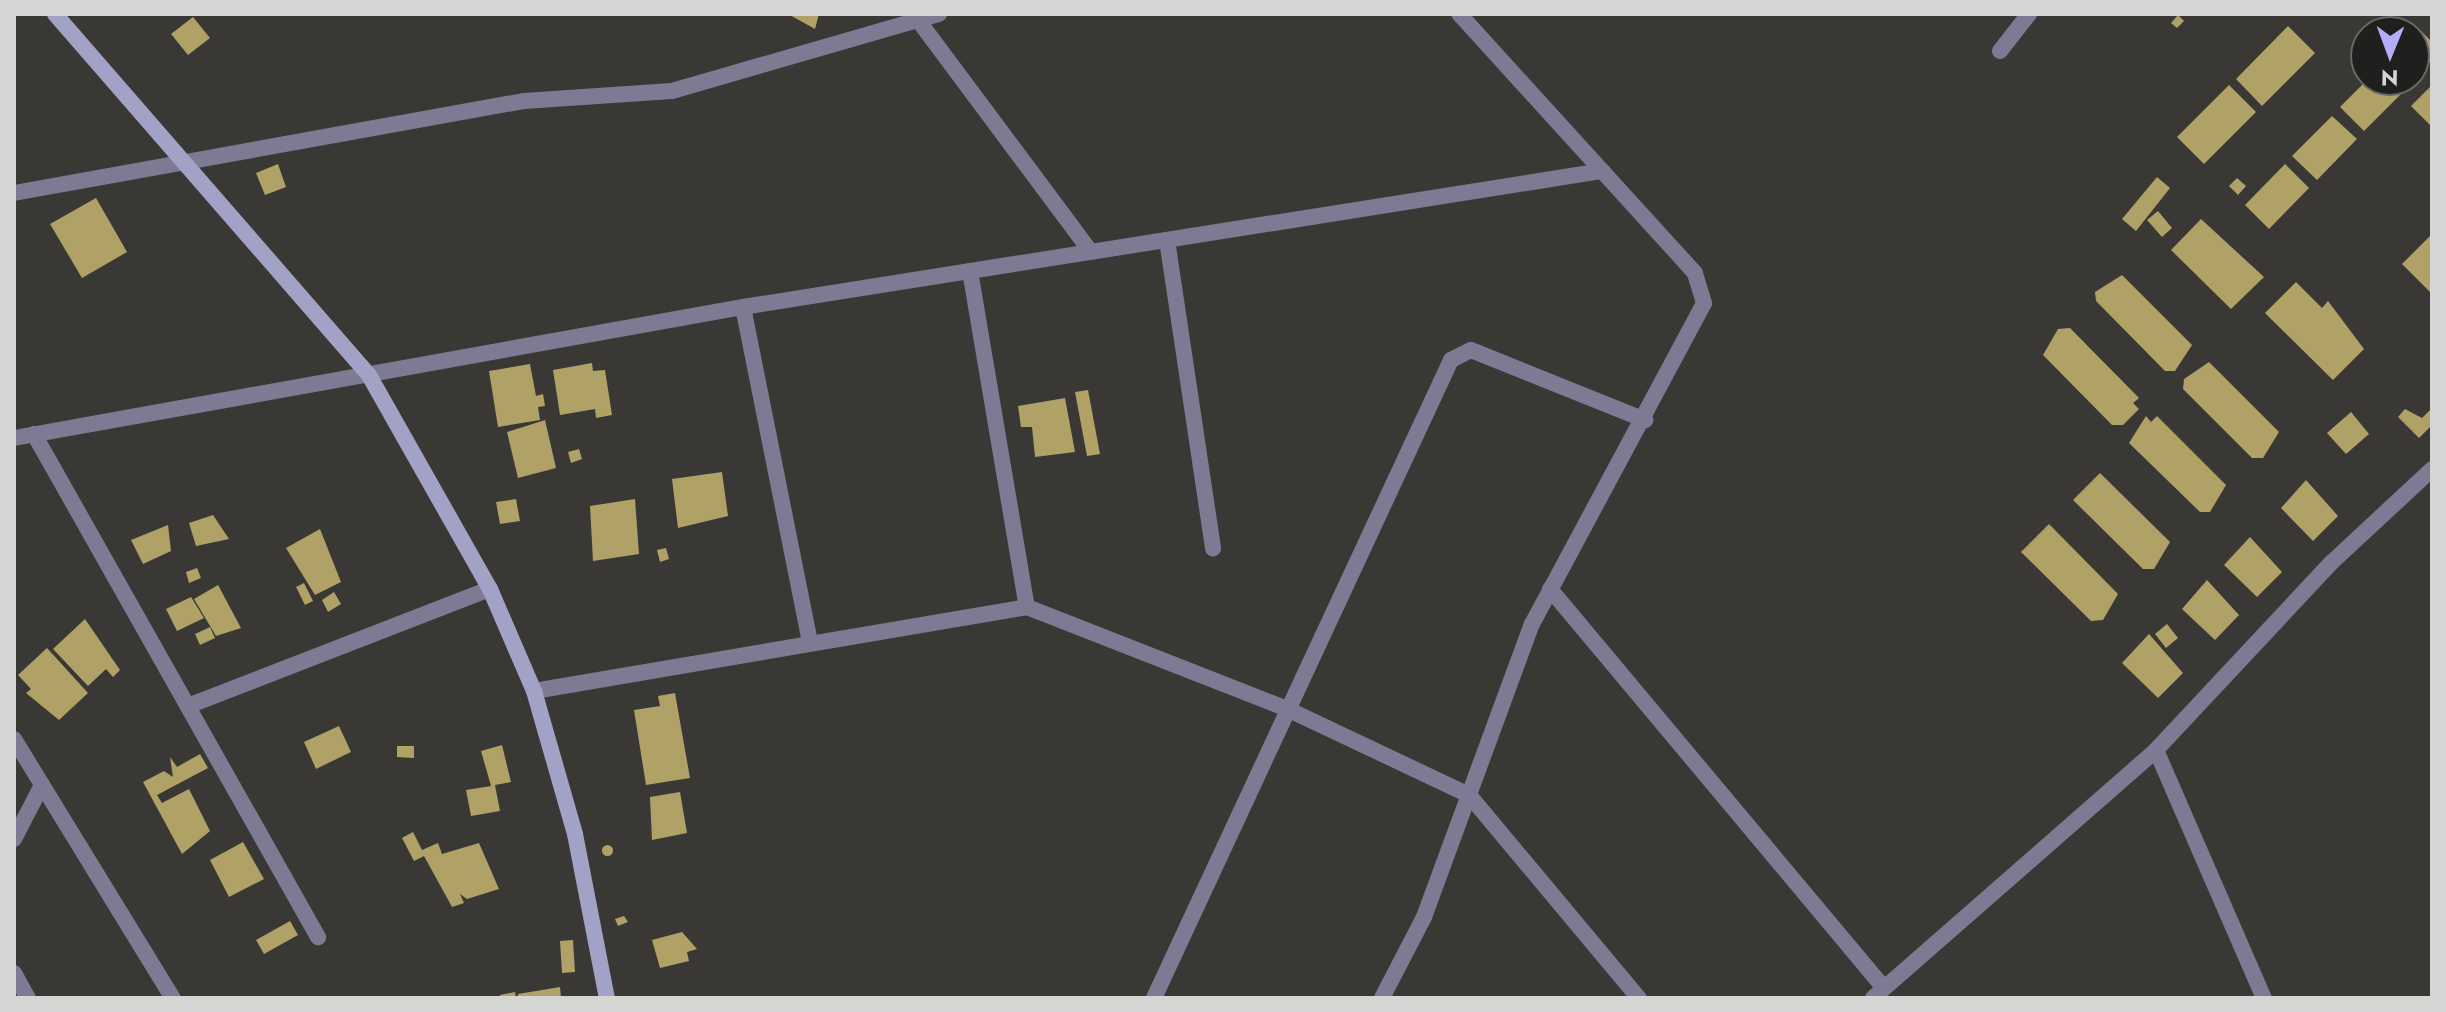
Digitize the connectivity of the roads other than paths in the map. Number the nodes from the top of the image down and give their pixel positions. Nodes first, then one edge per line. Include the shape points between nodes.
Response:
1 (56, 14) edge
2 (939, 14) edge
3 (1459, 14) edge
4 (2029, 14) edge
5 (921, 24) junction
6 (2000, 51) dead end
7 (188, 161) junction
8 (1602, 171) junction
9 (14, 193) edge
10 (1167, 240) junction
11 (1091, 252) junction
12 (970, 271) junction
13 (743, 307) junction
14 (370, 377) junction
15 (1645, 420) junction
16 (34, 434) junction
17 (14, 438) edge
18 (2432, 469) edge
19 (1213, 549) dead end
20 (490, 589) junction
21 (1550, 589) junction
22 (1027, 607) junction
23 (810, 642) junction
24 (534, 691) junction
25 (193, 704) junction
26 (1285, 708) junction
27 (14, 739) edge
28 (2156, 750) junction
29 (42, 785) junction
30 (1469, 795) junction
31 (14, 839) edge
32 (318, 937) dead end
33 (14, 973) edge
34 (1879, 993) edge
35 (28, 998) edge
36 (173, 998) edge
37 (607, 998) edge
38 (1154, 998) edge
39 (1382, 998) edge
40 (1639, 998) edge
41 (2264, 998) edge

1 - 7 main road
2 - 5 street
3 - 8 street
4 - 6 street
5 - 7 street via 672,91 524,101
5 - 11 street
7 - 9 street
7 - 14 main road
8 - 10 street
8 - 15 street via 1695,273 1705,294
10 - 11 street
10 - 19 street
11 - 12 street
12 - 13 street
12 - 22 street
13 - 14 street
13 - 23 street
14 - 16 street
14 - 20 main road
15 - 21 street
15 - 26 street via 1471,350 1459,352
16 - 17 street
16 - 25 street
18 - 28 street via 2331,563
20 - 24 main road
20 - 25 street
21 - 30 street
21 - 34 street
22 - 23 street
22 - 26 street
23 - 24 street
24 - 37 main road via 575,834
25 - 32 street
26 - 30 street
26 - 38 street
27 - 29 street
28 - 34 street
28 - 41 street
29 - 31 street
29 - 36 street
30 - 39 street via 1424,917
30 - 40 street
33 - 35 street

